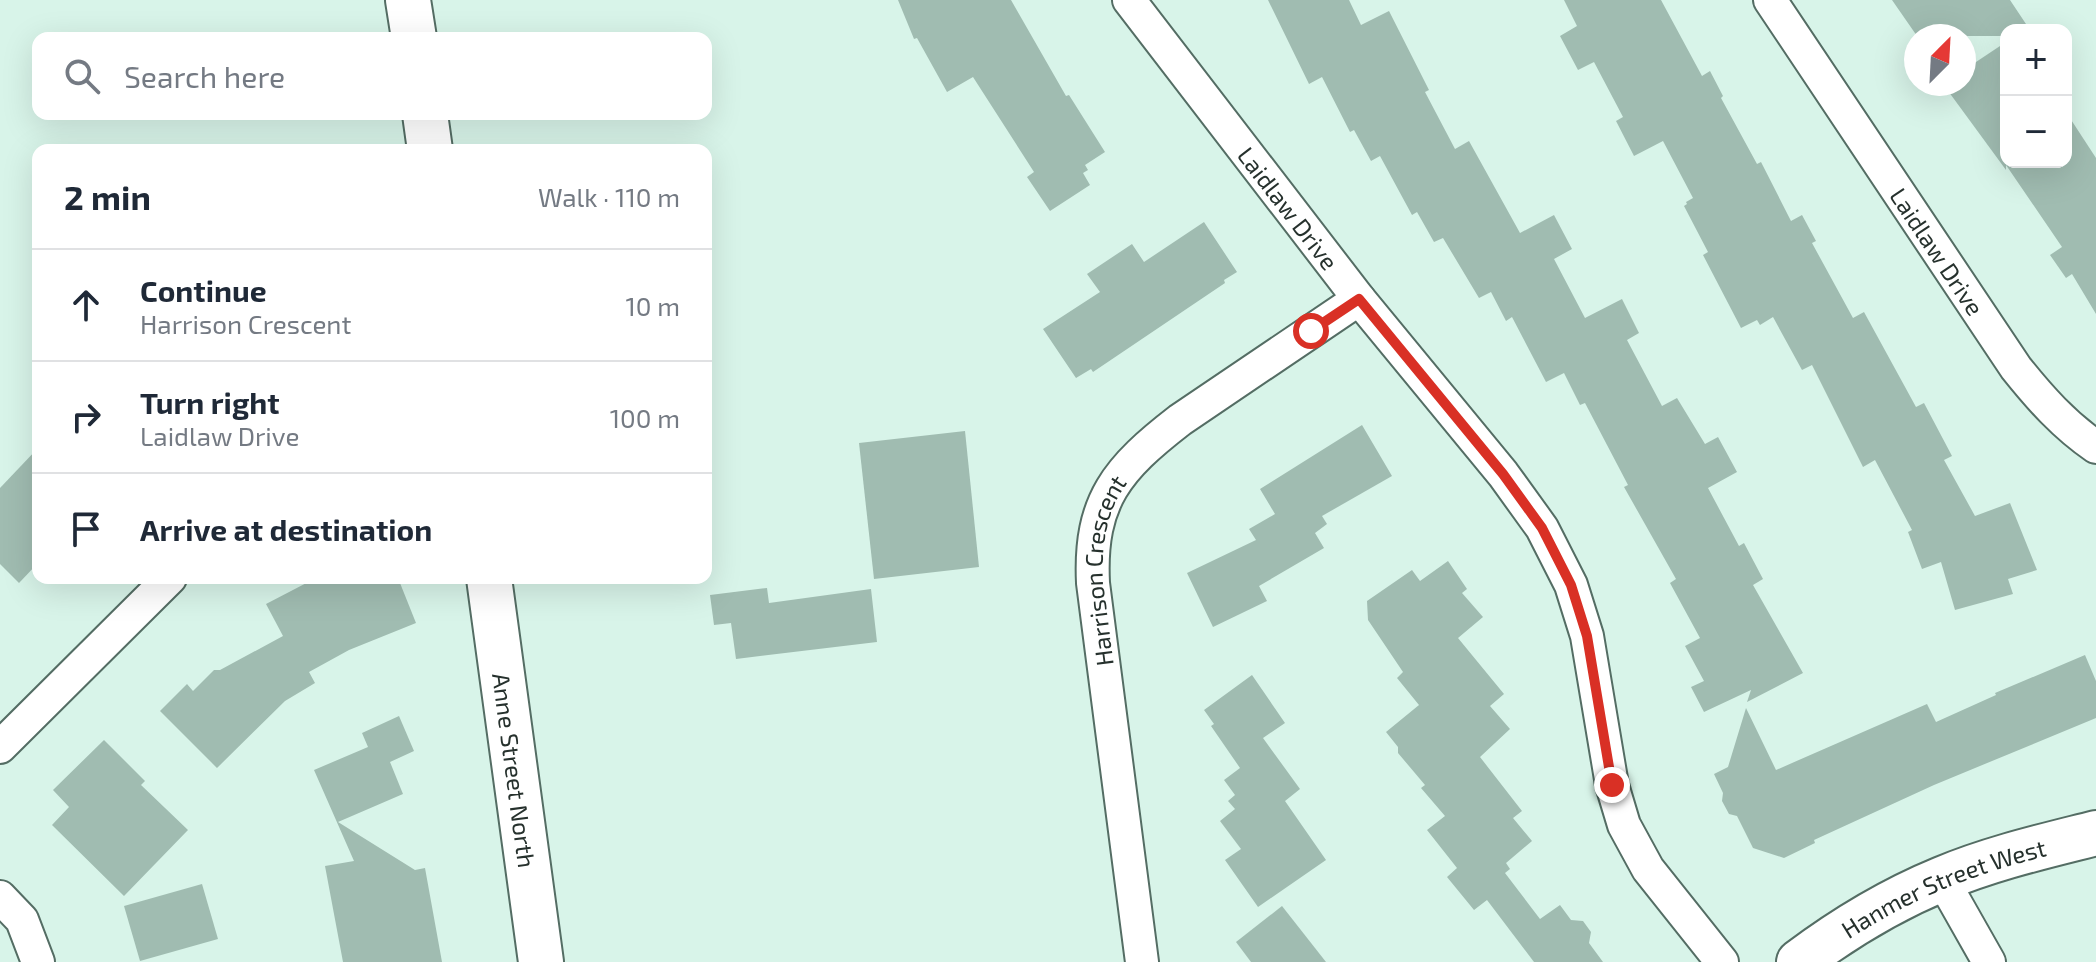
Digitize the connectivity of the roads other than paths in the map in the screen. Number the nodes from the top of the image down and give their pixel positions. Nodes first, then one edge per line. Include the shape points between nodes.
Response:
1 (408, 0) edge
2 (1129, 0) edge
3 (1770, 0) edge
4 (413, 32) edge
5 (426, 120) edge
6 (429, 144) edge
7 (1359, 299) junction
8 (2096, 447) edge
9 (164, 584) edge
10 (490, 584) edge
11 (0, 747) edge
12 (2096, 833) edge
13 (1942, 879) junction
14 (0, 897) edge
15 (38, 962) edge
16 (541, 962) edge
17 (1142, 962) edge
18 (1722, 962) edge
19 (1799, 962) edge
20 (1989, 962) edge

1 - 4 street
2 - 7 street, Laidlaw Drive
3 - 8 street, Laidlaw Drive via 2016,368 2039,397
5 - 6 street
7 - 17 street, Harrison Crescent via 1152,442 1128,463 1097,524 1093,583
7 - 18 street, Laidlaw Drive via 1542,528 1571,585 1587,636 1612,785 1624,825 1648,869
9 - 11 street
10 - 16 street, Anne Street North
12 - 13 street, Hanmer Street West
13 - 19 street, Hanmer Street West via 1843,929
13 - 20 street
14 - 15 street via 22,920

